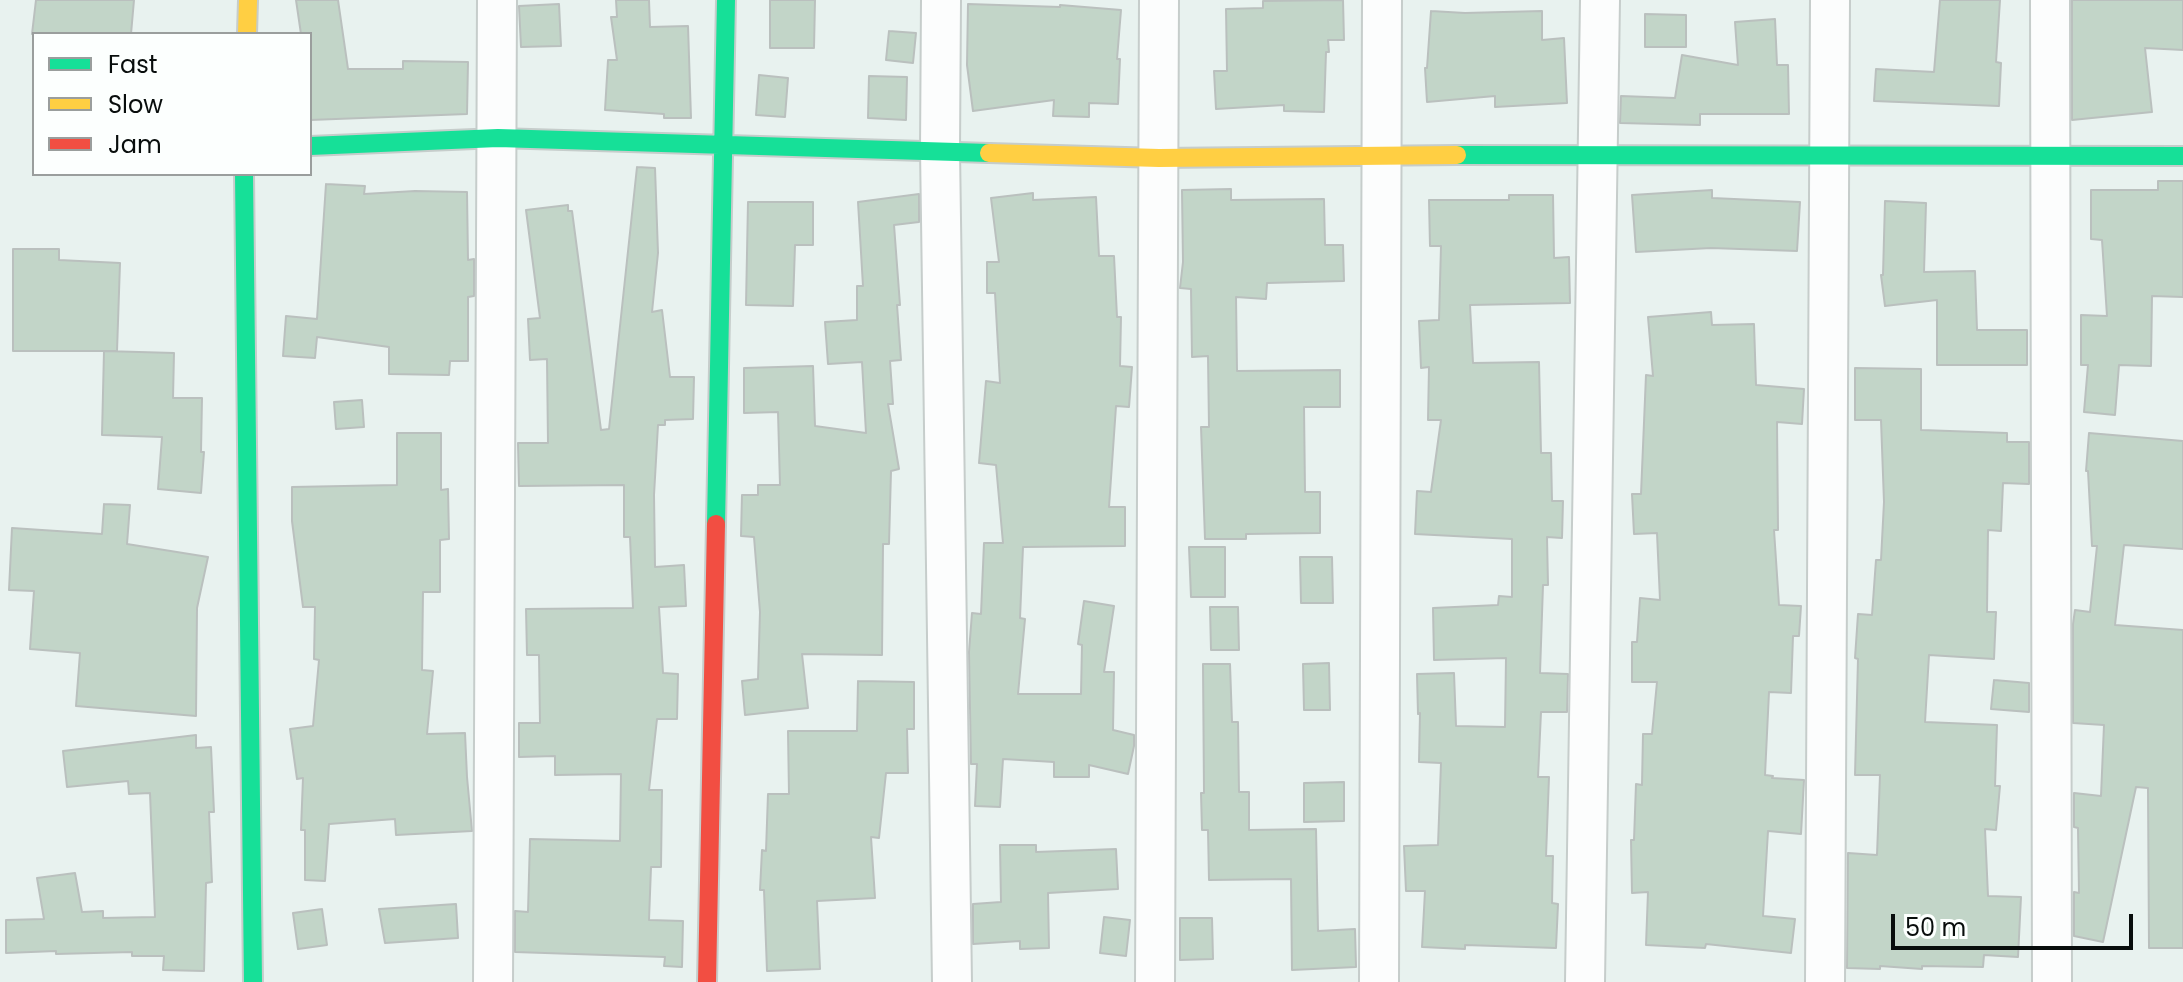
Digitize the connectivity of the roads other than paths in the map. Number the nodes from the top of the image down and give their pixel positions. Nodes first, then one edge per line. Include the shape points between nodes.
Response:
1 (248, 0) edge
2 (497, 0) edge
3 (726, 0) edge
4 (941, 0) edge
5 (1159, 0) edge
6 (1382, 0) edge
7 (1600, 0) edge
8 (1830, 0) edge
9 (2050, 0) edge
10 (247, 32) edge
11 (498, 138) junction
12 (724, 143) junction
13 (312, 146) edge
14 (940, 150) junction
15 (1599, 154) junction
16 (1829, 155) junction
17 (2050, 155) junction
18 (1381, 156) junction
19 (2183, 156) edge
20 (1159, 158) junction
21 (244, 176) edge
22 (253, 982) edge
23 (493, 982) edge
24 (707, 982) edge
25 (952, 982) edge
26 (1155, 982) edge
27 (1379, 982) edge
28 (1585, 982) edge
29 (1825, 982) edge
30 (2052, 982) edge

1 - 10 street
2 - 11 street
3 - 12 street
4 - 14 street
5 - 20 street
6 - 18 street
7 - 15 street
8 - 16 street
9 - 17 street
11 - 12 street
11 - 13 street
11 - 23 street
12 - 14 street
12 - 24 street
14 - 20 street
14 - 25 street
15 - 16 street
15 - 18 street
15 - 28 street
16 - 17 street
16 - 29 street
17 - 19 street
17 - 30 street
18 - 20 street
18 - 27 street
20 - 26 street
21 - 22 street

